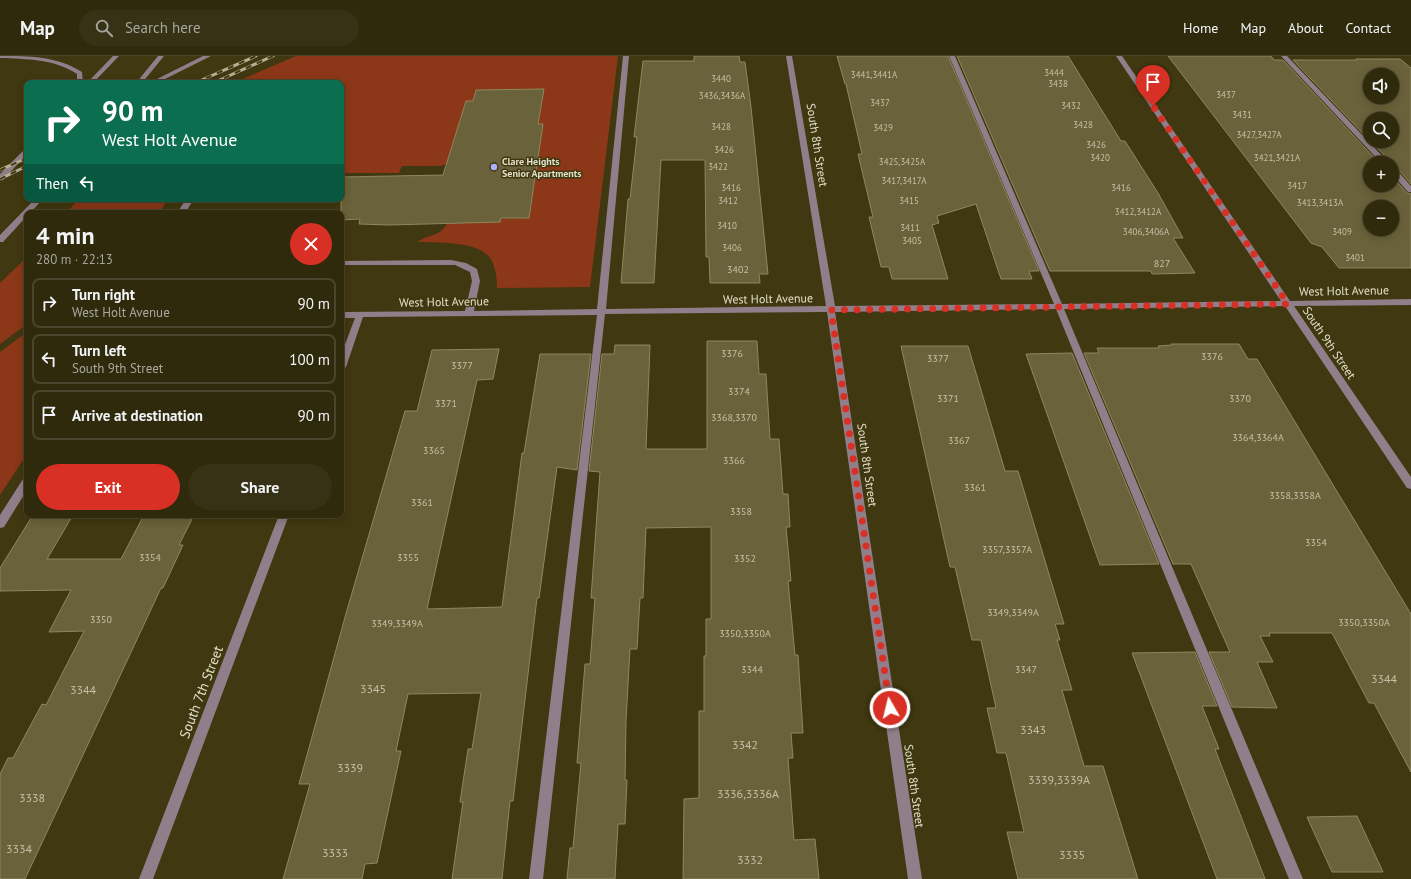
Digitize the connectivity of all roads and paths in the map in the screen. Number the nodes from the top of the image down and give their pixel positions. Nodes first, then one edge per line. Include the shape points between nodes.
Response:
1 (0, 56) edge
2 (116, 56) edge
3 (161, 56) edge
4 (208, 56) edge
5 (626, 56) edge
6 (789, 56) edge
7 (952, 56) edge
8 (1119, 56) edge
9 (1284, 56) edge
10 (80, 80) edge
11 (93, 80) edge
12 (141, 80) edge
13 (158, 80) edge
14 (24, 153) edge
15 (1378, 156) edge
16 (1399, 177) edge
17 (0, 178) edge
18 (1411, 190) edge
19 (36, 202) edge
20 (29, 210) edge
21 (24, 215) edge
22 (0, 240) edge
23 (344, 263) edge
24 (1411, 302) edge
25 (1288, 304) junction
26 (1060, 308) junction
27 (831, 310) junction
28 (601, 313) junction
29 (469, 314) junction
30 (344, 315) edge
31 (360, 315) junction
32 (344, 359) edge
33 (1411, 485) edge
34 (24, 487) edge
35 (283, 518) edge
36 (0, 524) edge
37 (146, 879) edge
38 (536, 879) edge
39 (915, 879) edge
40 (1296, 879) edge

1 - 10 street via 58,60 80,73
2 - 11 street
3 - 12 street
4 - 13 street
5 - 28 street
6 - 27 street, South 8th Street
7 - 26 street
8 - 25 street, South 9th Street
9 - 15 street
14 - 17 street
16 - 18 street
19 - 20 street
21 - 22 street
23 - 29 street via 442,262 468,266 474,271 476,281
24 - 25 street, West Holt Avenue
25 - 26 street, West Holt Avenue
25 - 33 street, South 9th Street
26 - 27 street, West Holt Avenue
26 - 40 street
27 - 28 street, West Holt Avenue
27 - 39 street, South 8th Street
28 - 29 street, West Holt Avenue
28 - 38 street
29 - 31 street, West Holt Avenue
30 - 31 street, West Holt Avenue
31 - 32 street
34 - 36 street
35 - 37 street, South 7th Street

